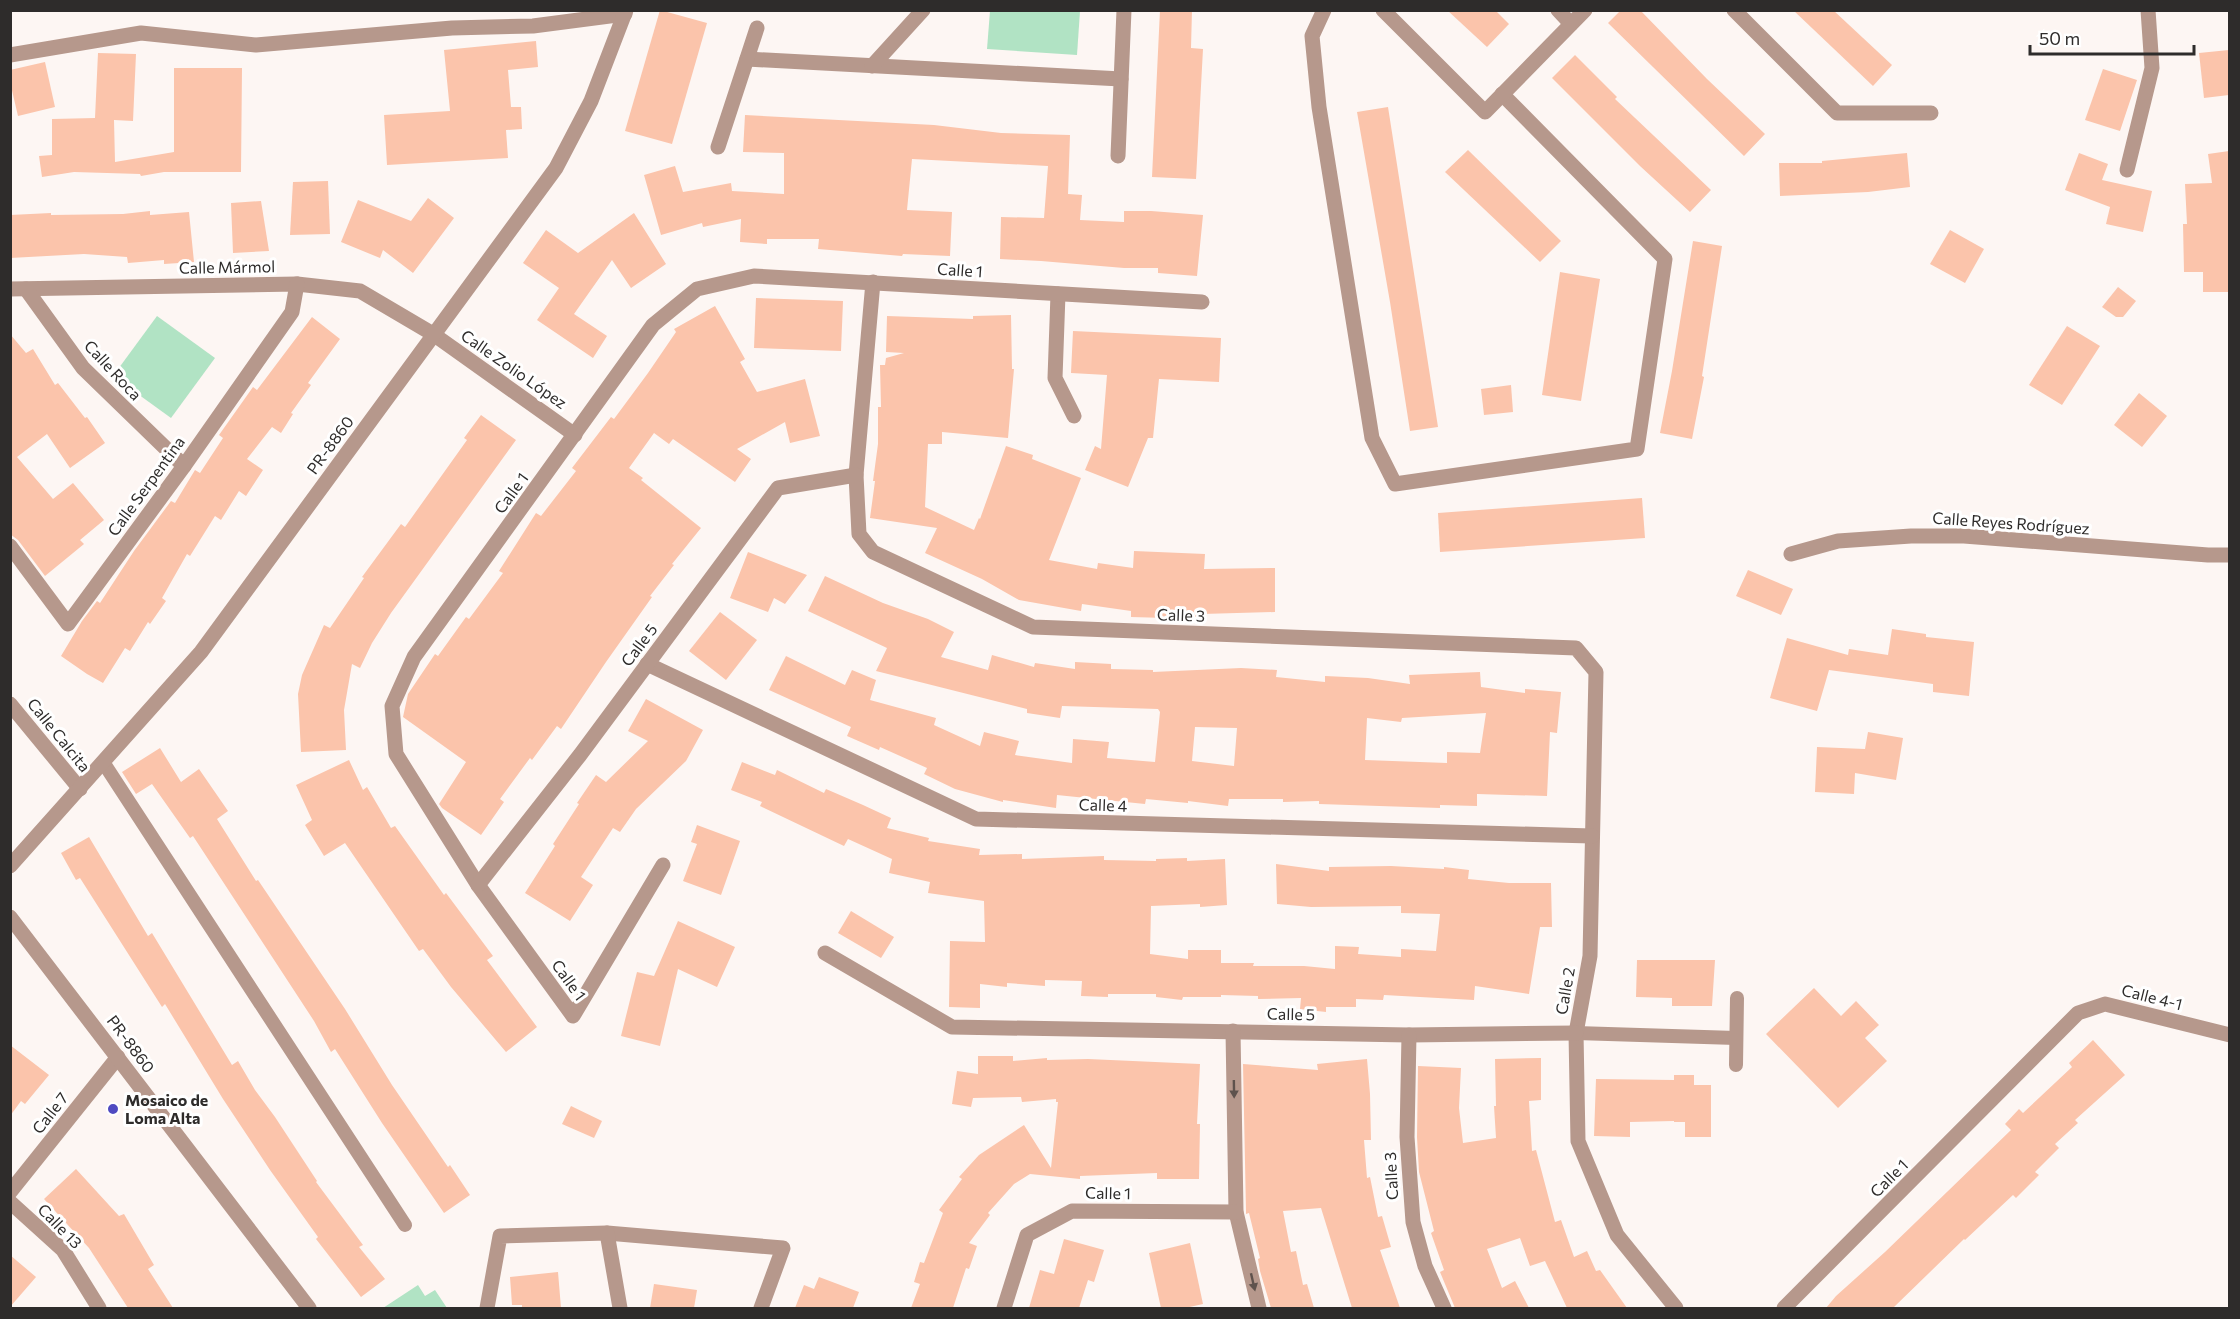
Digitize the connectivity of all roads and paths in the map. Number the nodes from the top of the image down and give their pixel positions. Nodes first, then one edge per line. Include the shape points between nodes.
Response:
1 (923, 10) edge
2 (1124, 10) edge
3 (1324, 10) edge
4 (1383, 10) edge
5 (1558, 10) edge
6 (1585, 10) edge
7 (1734, 10) edge
8 (2148, 10) edge
9 (625, 12) edge
10 (1571, 24) junction
11 (757, 28) dead end
12 (10, 54) edge
13 (747, 59) junction
14 (872, 66) junction
15 (1121, 79) junction
16 (1502, 94) junction
17 (1931, 113) dead end
18 (718, 147) dead end
19 (1118, 156) dead end
20 (2127, 170) dead end
21 (873, 282) junction
22 (297, 284) junction
23 (18, 289) edge
24 (1058, 294) junction
25 (1202, 302) dead end
26 (433, 334) junction
27 (1074, 416) dead end
28 (575, 435) junction
29 (184, 466) junction
30 (856, 475) junction
31 (10, 546) edge
32 (1791, 554) dead end
33 (2229, 555) edge
34 (1583, 656) joint
35 (647, 664) junction
36 (10, 704) edge
37 (104, 762) junction
38 (80, 789) junction
39 (1592, 836) junction
40 (663, 865) dead end
41 (10, 866) edge
42 (478, 885) junction
43 (10, 916) edge
44 (825, 953) dead end
45 (1737, 998) dead end
46 (1233, 1031) junction
47 (1576, 1033) junction
48 (1409, 1035) junction
49 (2229, 1035) edge
50 (1736, 1038) junction
51 (118, 1057) junction
52 (1736, 1065) dead end
53 (2019, 1074) joint
54 (10, 1192) edge
55 (10, 1202) edge
56 (1236, 1212) junction
57 (405, 1225) dead end
58 (608, 1233) junction
59 (99, 1308) edge
60 (309, 1308) edge
61 (487, 1308) edge
62 (620, 1308) edge
63 (761, 1308) edge
64 (1004, 1308) edge
65 (1259, 1308) edge
66 (1443, 1308) edge
67 (1676, 1308) edge
68 (1784, 1308) edge

1 - 14 street
2 - 15 street
3 - 16 street via 1312,36 1319,107 1372,438 1395,484 1636,449 1665,259
4 - 16 street via 1485,112
5 - 10 street
6 - 10 street
7 - 17 street via 1837,113
8 - 20 street via 2152,68
9 - 12 street via 532,26 452,28 256,45 141,33
9 - 26 street, PR-8860 / PR-8860 via 591,101 556,168
10 - 16 street
11 - 13 street
13 - 14 street
13 - 18 street
14 - 15 street
15 - 19 street
21 - 24 street, Calle 1
21 - 28 street, Calle 1 via 754,276 697,289 653,325
21 - 30 street, Calle 3
22 - 23 street, Calle Mármol
22 - 26 street, Calle Mármol via 360,291
22 - 29 street, Calle Serpentina via 292,312
23 - 29 street, Calle Roca via 83,368
24 - 25 street, Calle 1
24 - 27 street via 1055,378
26 - 28 street, Calle Zolio López
26 - 37 street, PR-8860 / PR-8860 via 201,652
28 - 42 street, Calle 1 via 414,657 392,706 396,754
29 - 31 street, Calle Serpentina via 68,624
30 - 34 street, Calle 3 via 859,534 873,552 1033,627 1576,648
30 - 35 street, Calle 5 via 778,488
32 - 33 street, Calle Reyes Rodríguez via 1838,541 1964,536
34 - 39 street, Calle 2 via 1596,672
35 - 39 street, Calle 4 via 976,819
35 - 42 street, Calle 5
36 - 38 street, Calle Calcita
37 - 38 street, PR-8860 / PR-8860
37 - 57 lane
38 - 41 street, PR-8860 / PR-8860
39 - 47 street, Calle 2 via 1590,956
40 - 42 street, Calle 1 via 573,1016
43 - 51 street, PR-8860 / PR-8860
44 - 46 street, Calle 5 via 952,1027
45 - 50 lane
46 - 48 street, Calle 5
46 -> 56 street
47 - 48 street, Calle 5
47 - 50 lane
47 - 67 street, Calle 2 via 1578,1141 1617,1235
48 - 66 street, Calle 3 via 1407,1137 1413,1222 1425,1266
49 - 53 street, Calle 4-1 via 2105,1004 2078,1013
50 - 52 lane
51 - 54 street, Calle 7
51 - 60 street, PR-8860 / PR-8860
53 - 68 street, Calle 1
55 - 59 street, Calle 13 via 63,1251
56 - 64 street, Calle 1 via 1072,1211 1027,1235
56 -> 65 street
58 - 61 street via 500,1236
58 - 62 street
58 - 63 street via 783,1248

